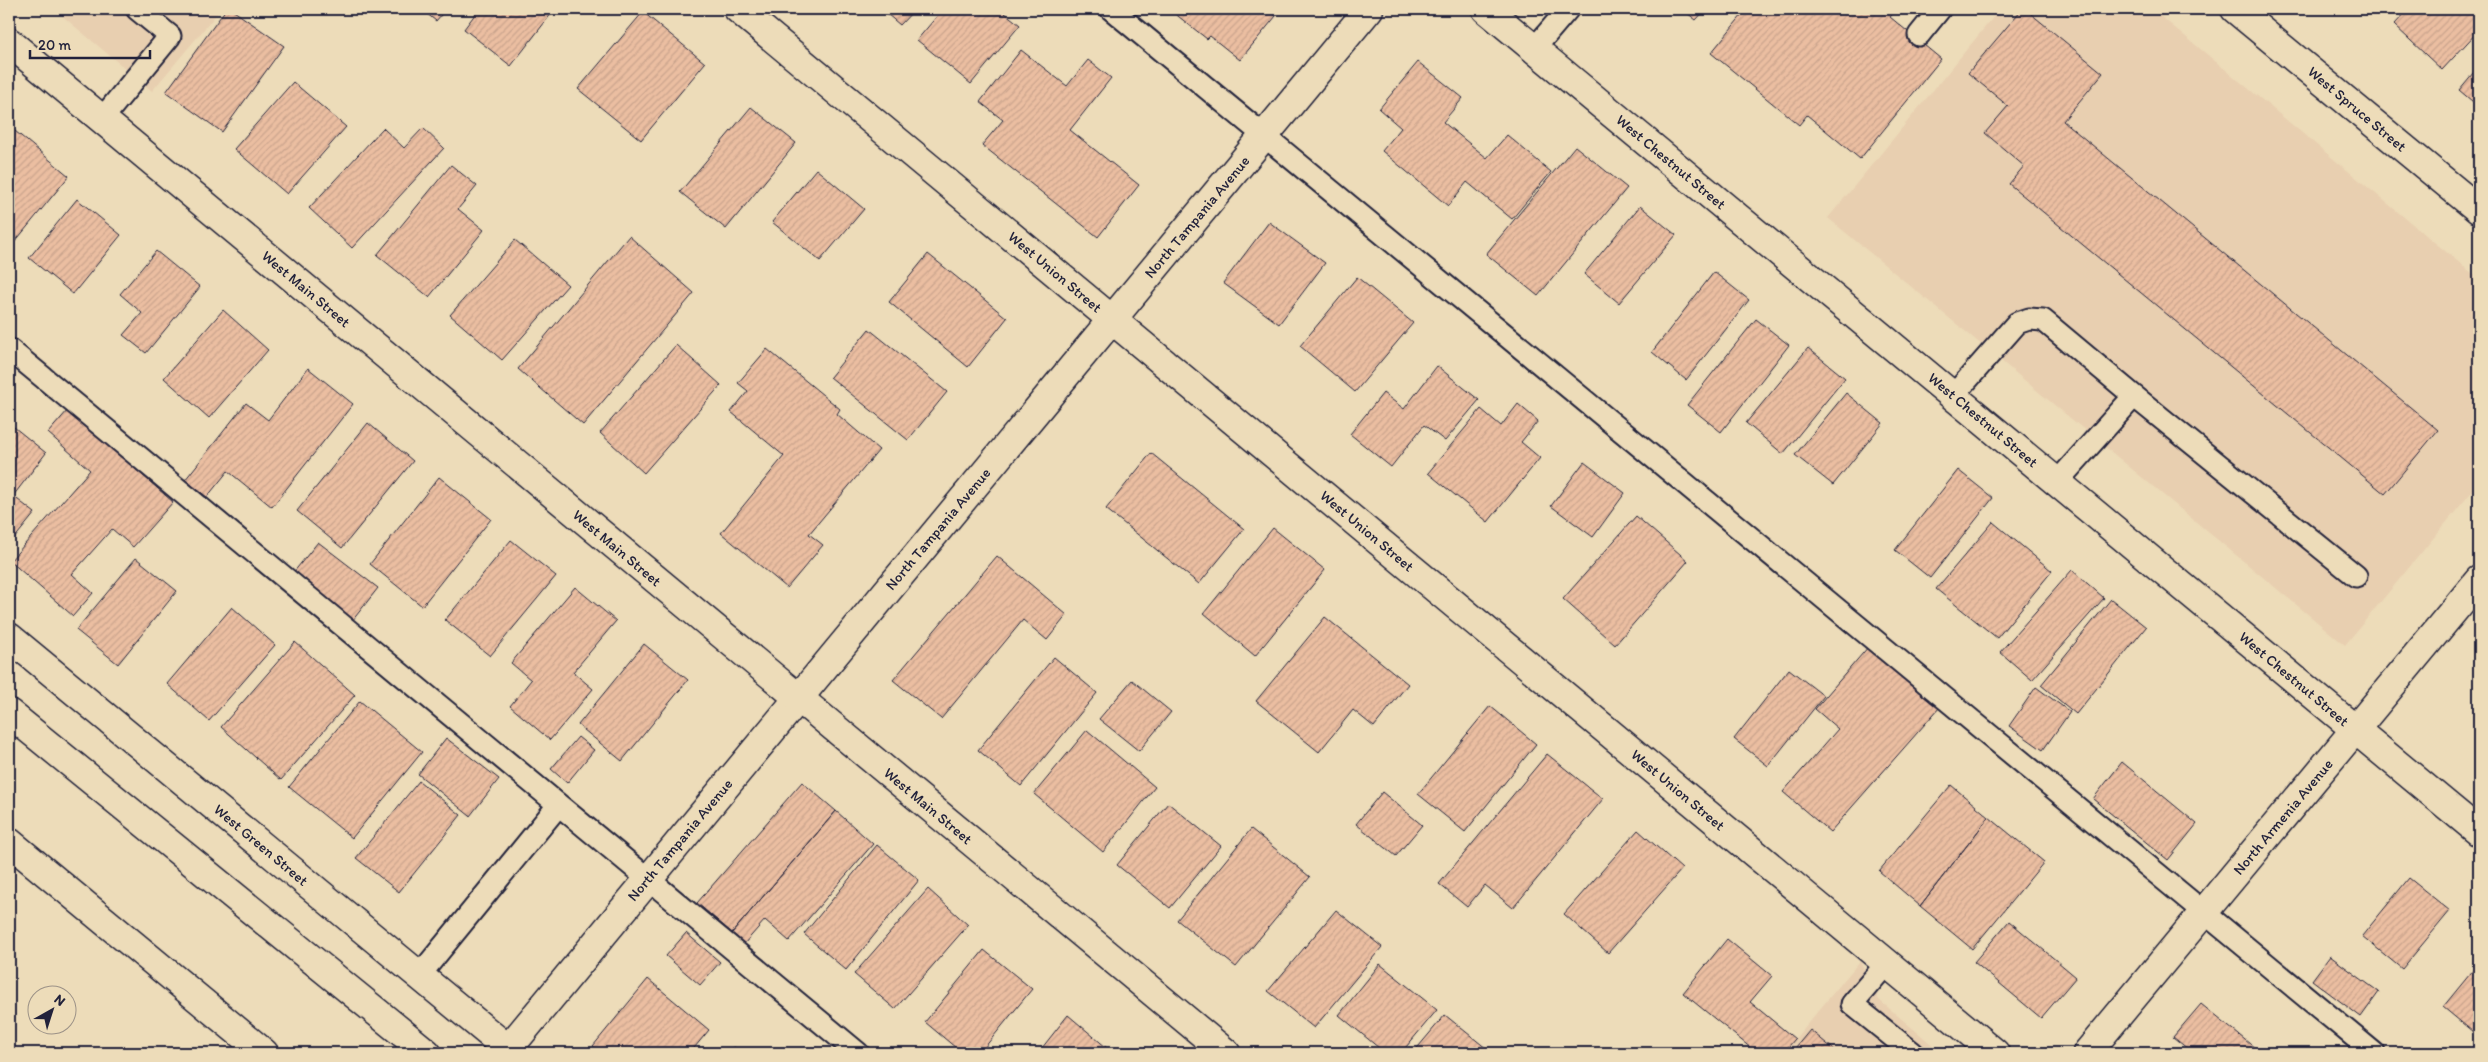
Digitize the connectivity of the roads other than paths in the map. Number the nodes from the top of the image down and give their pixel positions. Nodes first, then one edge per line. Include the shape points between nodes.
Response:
1 (137, 9) edge
2 (738, 9) edge
3 (1111, 9) edge
4 (1369, 9) edge
5 (1486, 9) edge
6 (1568, 9) edge
7 (1940, 9) edge
8 (2235, 9) edge
9 (1919, 35) dead end
10 (9, 42) edge
11 (1534, 49) junction
12 (102, 119) junction
13 (1264, 136) junction
14 (2479, 210) edge
15 (1112, 319) junction
16 (9, 349) edge
17 (1953, 396) junction
18 (2134, 396) junction
19 (2057, 482) junction
20 (2356, 576) dead end
21 (2479, 580) edge
22 (9, 637) edge
23 (798, 698) junction
24 (9, 713) edge
25 (2355, 729) junction
26 (552, 813) dead end
27 (2479, 832) edge
28 (9, 842) edge
29 (648, 879) junction
30 (2204, 912) junction
31 (1886, 963) junction
32 (419, 976) junction
33 (510, 1051) edge
34 (264, 1053) edge
35 (427, 1053) edge
36 (858, 1053) edge
37 (1226, 1053) edge
38 (1913, 1053) edge
39 (1995, 1053) edge
40 (2086, 1053) edge
41 (2374, 1053) edge

1 - 12 lane via 170,36
2 - 15 main road, West Union Street
3 - 13 lane
4 - 13 main road, North Tampania Avenue
5 - 11 main road, West Chestnut Street
6 - 11 lane
7 - 9 lane
8 - 14 main road, West Spruce Street
10 - 12 main road, West Main Street
11 - 17 main road, West Chestnut Street
12 - 23 main road, West Main Street
13 - 15 main road, North Tampania Avenue
13 - 30 lane
15 - 23 main road, North Tampania Avenue
15 - 31 main road, West Union Street
16 - 29 lane
17 - 18 lane via 2017,323 2029,319 2042,320
17 - 19 main road, West Chestnut Street
18 - 19 lane
18 - 20 lane
19 - 25 main road, West Chestnut Street
21 - 25 main road, North Armenia Avenue
22 - 32 main road, West Green Street
23 - 29 main road, North Tampania Avenue
23 - 37 main road, West Main Street
24 - 35 main road
25 - 27 main road, West Chestnut Street
25 - 30 main road, North Armenia Avenue
26 - 32 lane
28 - 34 main road
29 - 33 main road, North Tampania Avenue
29 - 36 lane
30 - 40 main road, North Armenia Avenue
30 - 41 lane
31 - 38 lane via 1852,1004
31 - 39 main road, West Union Street
32 - 33 main road, West Green Street

